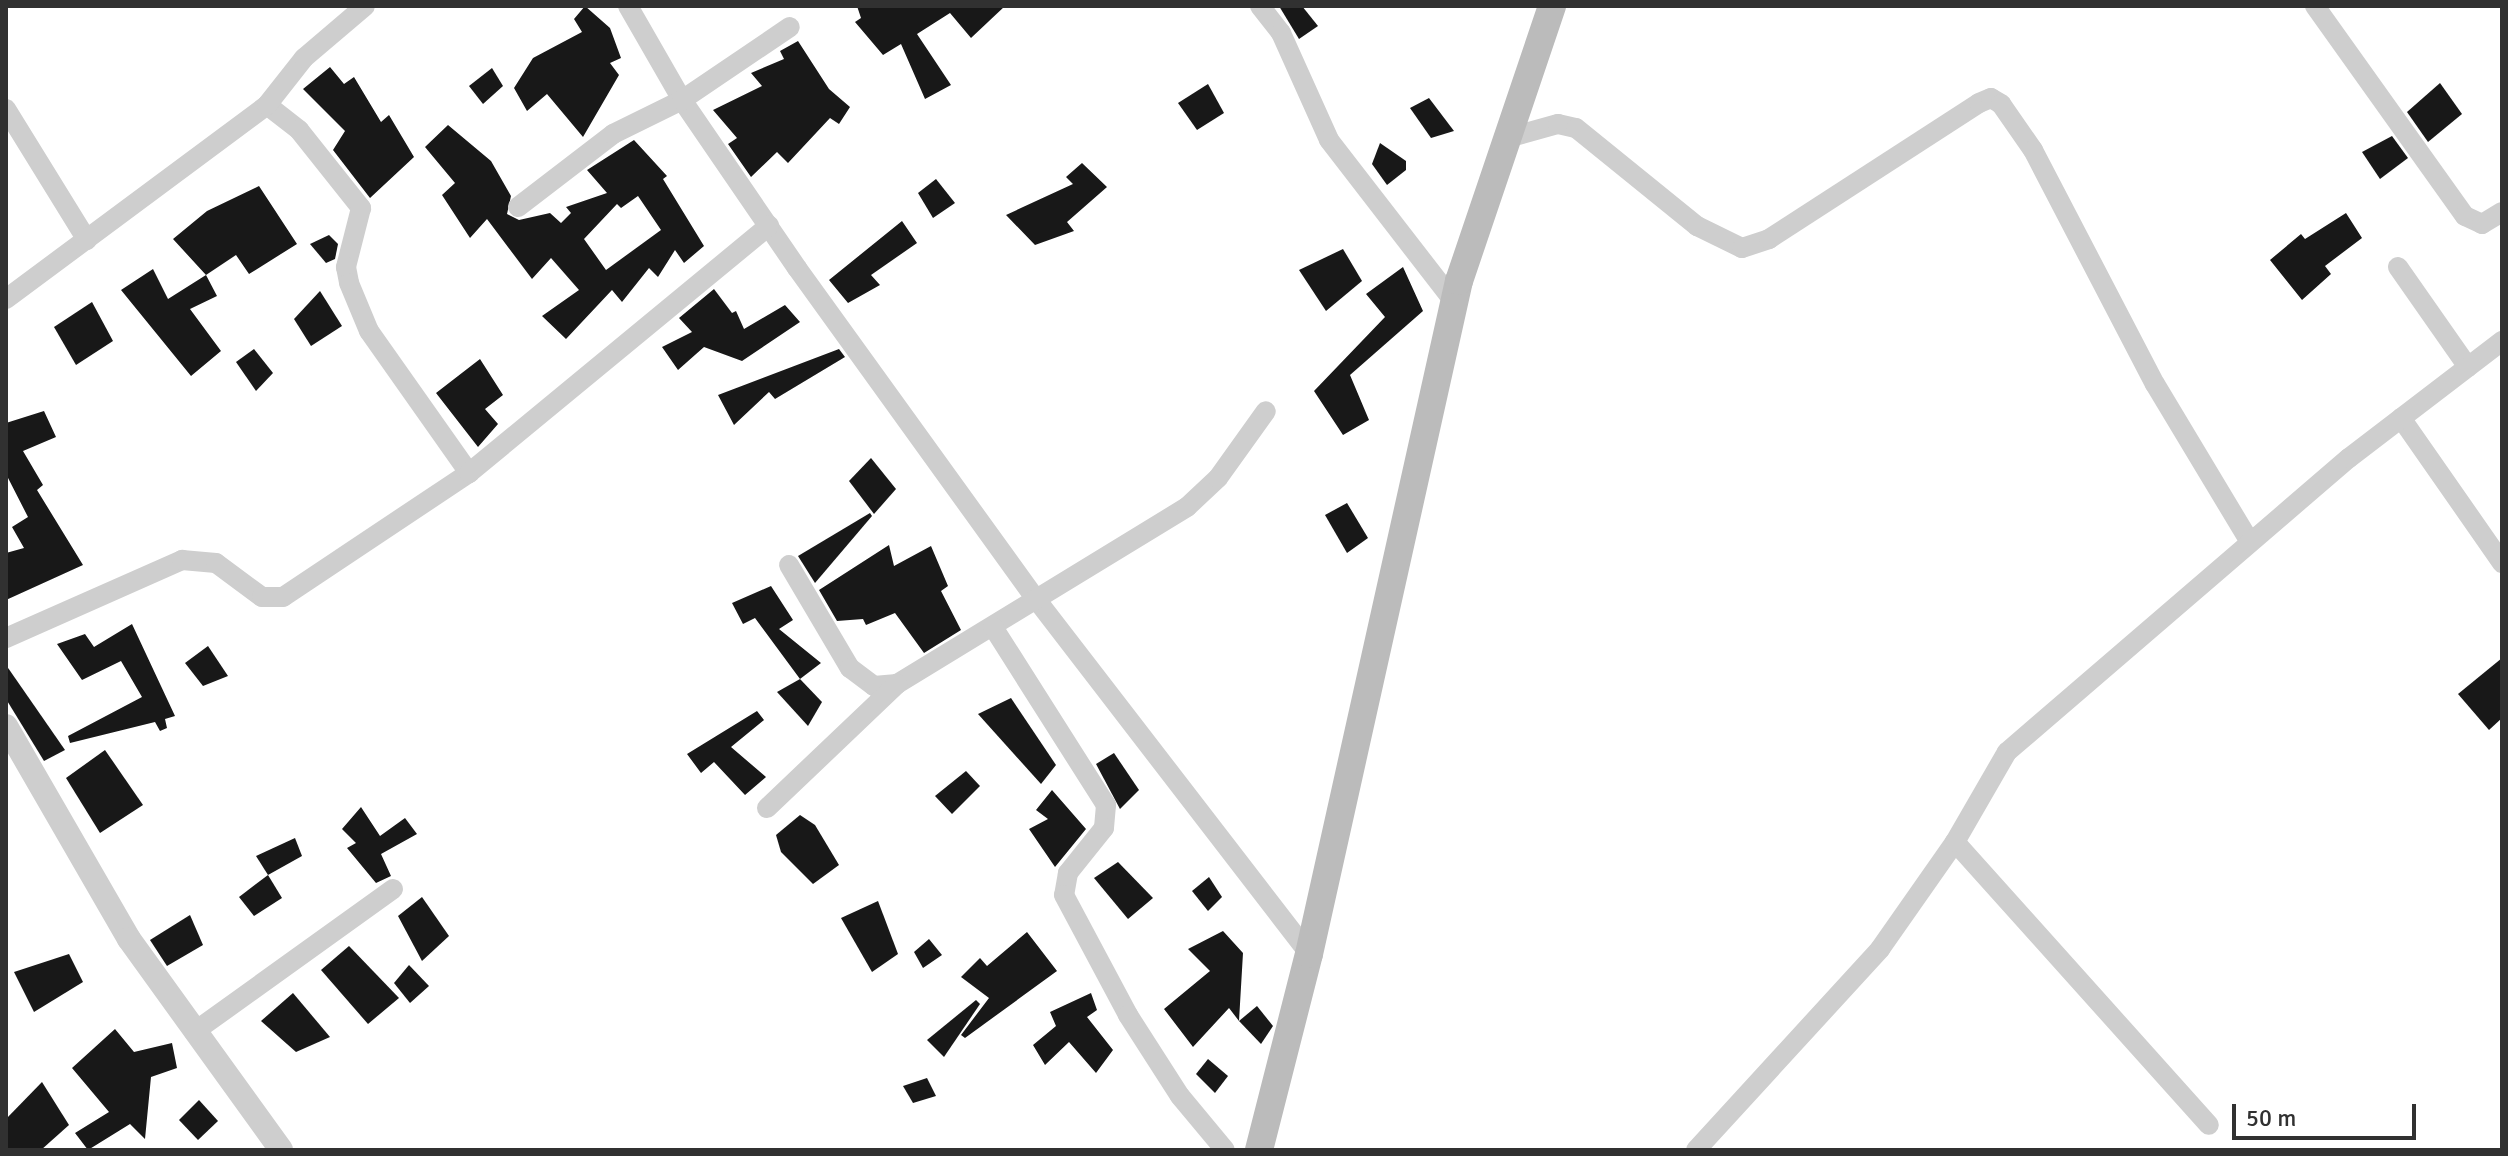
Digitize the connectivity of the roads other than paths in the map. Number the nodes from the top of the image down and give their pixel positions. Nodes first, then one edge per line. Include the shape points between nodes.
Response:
1 (365, 6) edge
2 (628, 6) edge
3 (1260, 6) edge
4 (1552, 6) edge
5 (2315, 6) edge
6 (790, 27) dead end
7 (682, 100) junction
8 (267, 105) junction
9 (6, 109) edge
10 (1507, 138) junction
11 (518, 207) dead end
12 (2502, 212) edge
13 (769, 226) junction
14 (87, 240) junction
15 (2398, 267) dead end
16 (6, 299) edge
17 (1454, 302) junction
18 (2502, 341) edge
19 (2468, 367) junction
20 (1266, 411) dead end
21 (2401, 418) junction
22 (469, 473) junction
23 (2250, 542) junction
24 (2502, 563) edge
25 (789, 565) dead end
26 (1036, 599) junction
27 (993, 627) junction
28 (6, 638) edge
29 (897, 684) junction
30 (6, 726) edge
31 (767, 808) dead end
32 (1955, 842) junction
33 (393, 889) dead end
34 (1309, 954) junction
35 (194, 1032) junction
36 (2209, 1125) dead end
37 (281, 1150) edge
38 (1225, 1150) edge
39 (1259, 1150) edge
40 (1696, 1150) edge

1 - 8 street via 304,58
2 - 7 street
3 - 17 street via 1281,33 1329,140
4 - 10 main road
5 - 12 street via 2465,216 2482,224
6 - 7 street
7 - 11 street via 613,134
7 - 13 street
8 - 14 street
8 - 22 street via 299,130 361,208 348,252 349,283 369,331
9 - 14 street
10 - 17 main road
10 - 23 street via 1558,124 1576,128 1697,226 1742,248 1769,239 1852,181 1991,98 2010,112 2033,150 2155,384
13 - 22 street
13 - 26 street
14 - 16 street
15 - 19 street
17 - 34 main road
18 - 19 street
19 - 21 street
20 - 26 street via 1218,478 1187,507
21 - 23 street
21 - 24 street
22 - 28 street via 283,597 262,597 216,563 182,560
23 - 32 street via 2007,752
25 - 29 street via 850,668 874,686
26 - 27 street
26 - 34 street
27 - 29 street
27 - 38 street via 1106,805 1104,828 1068,873 1064,895 1128,1015 1180,1096
29 - 31 street
30 - 35 street via 129,939
32 - 36 street
32 - 40 street via 1880,949 1823,1017
33 - 35 street
34 - 39 main road
35 - 37 street

